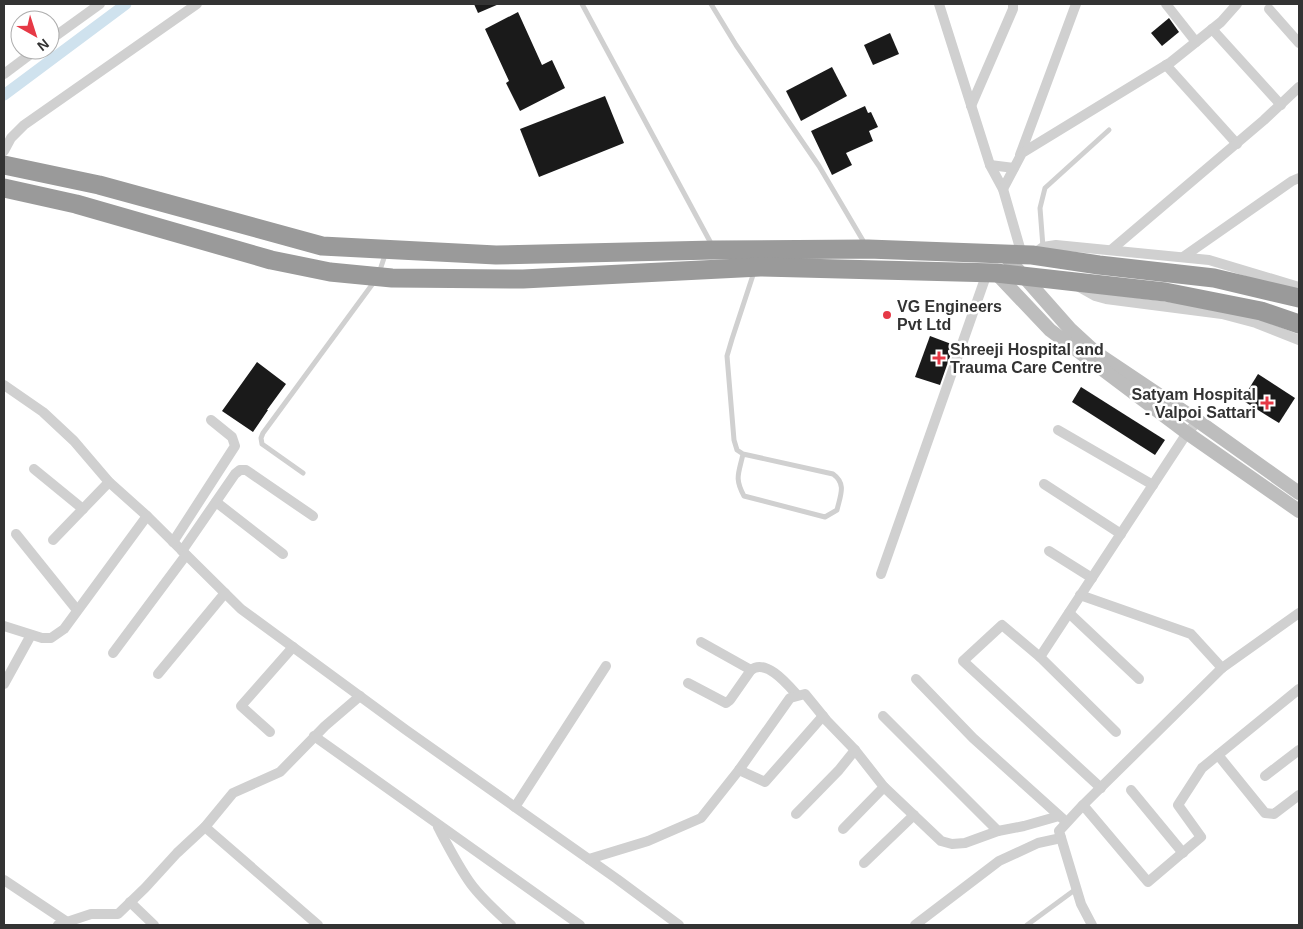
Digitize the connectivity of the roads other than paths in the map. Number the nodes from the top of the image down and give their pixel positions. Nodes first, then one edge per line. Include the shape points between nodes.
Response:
1 (100, 4) edge
2 (196, 4) edge
3 (582, 4) edge
4 (711, 4) edge
5 (939, 4) edge
6 (1013, 4) edge
7 (1076, 4) edge
8 (1166, 4) edge
9 (1237, 4) edge
10 (1269, 9) dead end
11 (1212, 29) junction
12 (60, 33) edge
13 (1196, 42) junction
14 (1299, 43) edge
15 (23, 60) edge
16 (1166, 65) junction
17 (4, 74) edge
18 (1299, 88) edge
19 (1281, 105) junction
20 (971, 106) junction
21 (1109, 130) dead end
22 (1237, 144) junction
23 (4, 151) edge
24 (1020, 157) junction
25 (4, 165) edge
26 (990, 165) junction
27 (1014, 168) junction
28 (1299, 178) edge
29 (4, 188) edge
30 (1003, 189) junction
31 (868, 249) junction
32 (388, 250) junction
33 (714, 250) junction
34 (1111, 250) junction
35 (980, 252) junction
36 (1025, 252) junction
37 (1183, 257) junction
38 (756, 267) junction
39 (992, 273) junction
40 (1024, 276) junction
41 (378, 277) junction
42 (1070, 281) junction
43 (1299, 287) edge
44 (1299, 298) edge
45 (1299, 324) edge
46 (1299, 340) edge
47 (4, 385) edge
48 (211, 420) dead end
49 (1198, 420) junction
50 (1058, 430) dead end
51 (1187, 433) junction
52 (743, 454) junction
53 (34, 468) dead end
54 (303, 473) dead end
55 (109, 482) junction
56 (1044, 484) dead end
57 (1153, 485) junction
58 (1299, 493) edge
59 (216, 502) junction
60 (83, 509) junction
61 (1299, 511) edge
62 (147, 516) junction
63 (312, 516) dead end
64 (16, 534) dead end
65 (1121, 534) junction
66 (53, 540) dead end
67 (173, 542) junction
68 (1049, 551) dead end
69 (184, 553) junction
70 (283, 554) dead end
71 (881, 574) dead end
72 (1092, 578) junction
73 (225, 594) junction
74 (1080, 595) junction
75 (78, 610) junction
76 (1069, 612) junction
77 (1299, 613) edge
78 (4, 626) edge
79 (31, 635) junction
80 (702, 642) dead end
81 (293, 647) junction
82 (113, 653) dead end
83 (1040, 657) junction
84 (606, 666) dead end
85 (1222, 668) junction
86 (751, 670) junction
87 (158, 674) dead end
88 (1139, 679) dead end
89 (916, 680) dead end
90 (688, 683) dead end
91 (4, 684) edge
92 (1299, 689) edge
93 (797, 695) junction
94 (360, 696) junction
95 (823, 716) junction
96 (883, 716) dead end
97 (270, 732) dead end
98 (1116, 732) dead end
99 (314, 736) junction
100 (855, 750) junction
101 (1299, 750) edge
102 (1218, 754) junction
103 (739, 770) junction
104 (1265, 776) dead end
105 (884, 787) junction
106 (1101, 788) junction
107 (1131, 790) dead end
108 (1299, 795) edge
109 (1082, 805) junction
110 (515, 807) junction
111 (796, 814) dead end
112 (914, 815) junction
113 (1059, 816) junction
114 (436, 823) junction
115 (1067, 823) junction
116 (205, 827) junction
117 (843, 829) dead end
118 (998, 831) junction
119 (1061, 838) junction
120 (1182, 853) junction
121 (589, 859) junction
122 (864, 863) dead end
123 (4, 880) edge
124 (1076, 888) junction
125 (130, 902) junction
126 (63, 924) edge
127 (315, 924) edge
128 (154, 925) edge
129 (511, 925) edge
130 (580, 925) edge
131 (679, 925) edge
132 (915, 925) edge
133 (1028, 925) edge
134 (1092, 925) edge

1 - 12 street
2 - 23 street via 24,125
3 - 33 lane
4 - 31 lane via 819,166
5 - 20 street
6 - 20 street
7 - 24 street
8 - 13 street
9 - 11 street
10 - 14 street
11 - 13 street
11 - 19 street
13 - 16 street
15 - 17 street
16 - 22 street
16 - 24 street
18 - 19 street
19 - 22 street
20 - 26 street
21 - 36 lane via 1044,188
22 - 34 street
24 - 27 street
25 - 32 highway via 99,185 322,246
26 - 27 street
26 - 30 street
27 - 30 street
28 - 37 street
29 - 41 highway via 76,204 271,260 330,272
30 - 36 street
31 - 33 highway
31 - 35 highway
32 - 33 highway via 496,255
32 - 41 lane
34 - 36 street via 1056,245
34 - 37 street
35 - 36 highway
35 - 39 street
36 - 40 street
36 - 44 highway via 1099,265 1214,278
37 - 43 street via 1209,260
38 - 39 highway
38 - 41 highway via 523,279
38 - 52 lane via 727,356 734,440 737,450
39 - 40 highway
39 - 51 street via 1050,330
39 - 71 street
40 - 42 highway
40 - 49 street via 1070,329 1095,352
41 - 54 lane via 260,438 262,444
42 - 45 highway via 1166,292 1261,311
42 - 46 street via 1106,299 1222,314
47 - 55 street via 43,412 74,440
48 - 67 street via 232,436 235,446
49 - 51 street
49 - 58 street
50 - 57 street
51 - 57 street
51 - 61 street
52 - 52 lane via 833,474 842,485 837,510 825,517 744,496 738,480
53 - 60 street
55 - 60 street
55 - 62 street
56 - 65 street
57 - 65 street
59 - 63 street via 235,474 246,470
59 - 69 street
59 - 70 street
60 - 66 street
62 - 67 street
62 - 75 street
64 - 75 street
65 - 72 street
67 - 69 street
68 - 72 street
69 - 73 street
69 - 82 street
72 - 74 street
73 - 81 street
73 - 87 street
74 - 76 street
74 - 85 street via 1191,634
75 - 79 street via 64,629 51,638
76 - 83 street
76 - 88 street
77 - 85 street
78 - 79 street
79 - 91 street
80 - 86 street
81 - 94 street
81 - 97 street via 241,706
83 - 98 street
83 - 106 street via 1002,625 963,661
84 - 110 street
85 - 106 street
86 - 90 street via 726,702
86 - 93 street via 760,666 774,672
89 - 113 street via 973,738
92 - 102 street
93 - 95 street via 805,694
93 - 103 street via 790,698
94 - 99 street
94 - 110 street
95 - 100 street
95 - 103 street via 765,782
96 - 118 street
99 - 114 street
99 - 116 street via 280,772 233,793
100 - 105 street
100 - 111 street
101 - 104 street
102 - 108 street via 1265,813 1274,814
102 - 120 street via 1202,768 1178,805 1201,837
103 - 121 street via 701,818 648,841
105 - 112 street
105 - 117 street
106 - 109 street
107 - 120 street
109 - 115 street
109 - 120 street via 1148,882
110 - 121 street
112 - 118 street via 941,841 952,844 965,843
112 - 122 street
113 - 115 street
113 - 118 street
114 - 129 street via 482,898
114 - 130 street
115 - 119 street via 1059,831
116 - 125 street
116 - 127 street
119 - 124 street
119 - 132 street via 999,861
121 - 131 street
123 - 126 street
124 - 133 lane
124 - 134 street
125 - 126 street via 118,914 91,914
125 - 128 street

